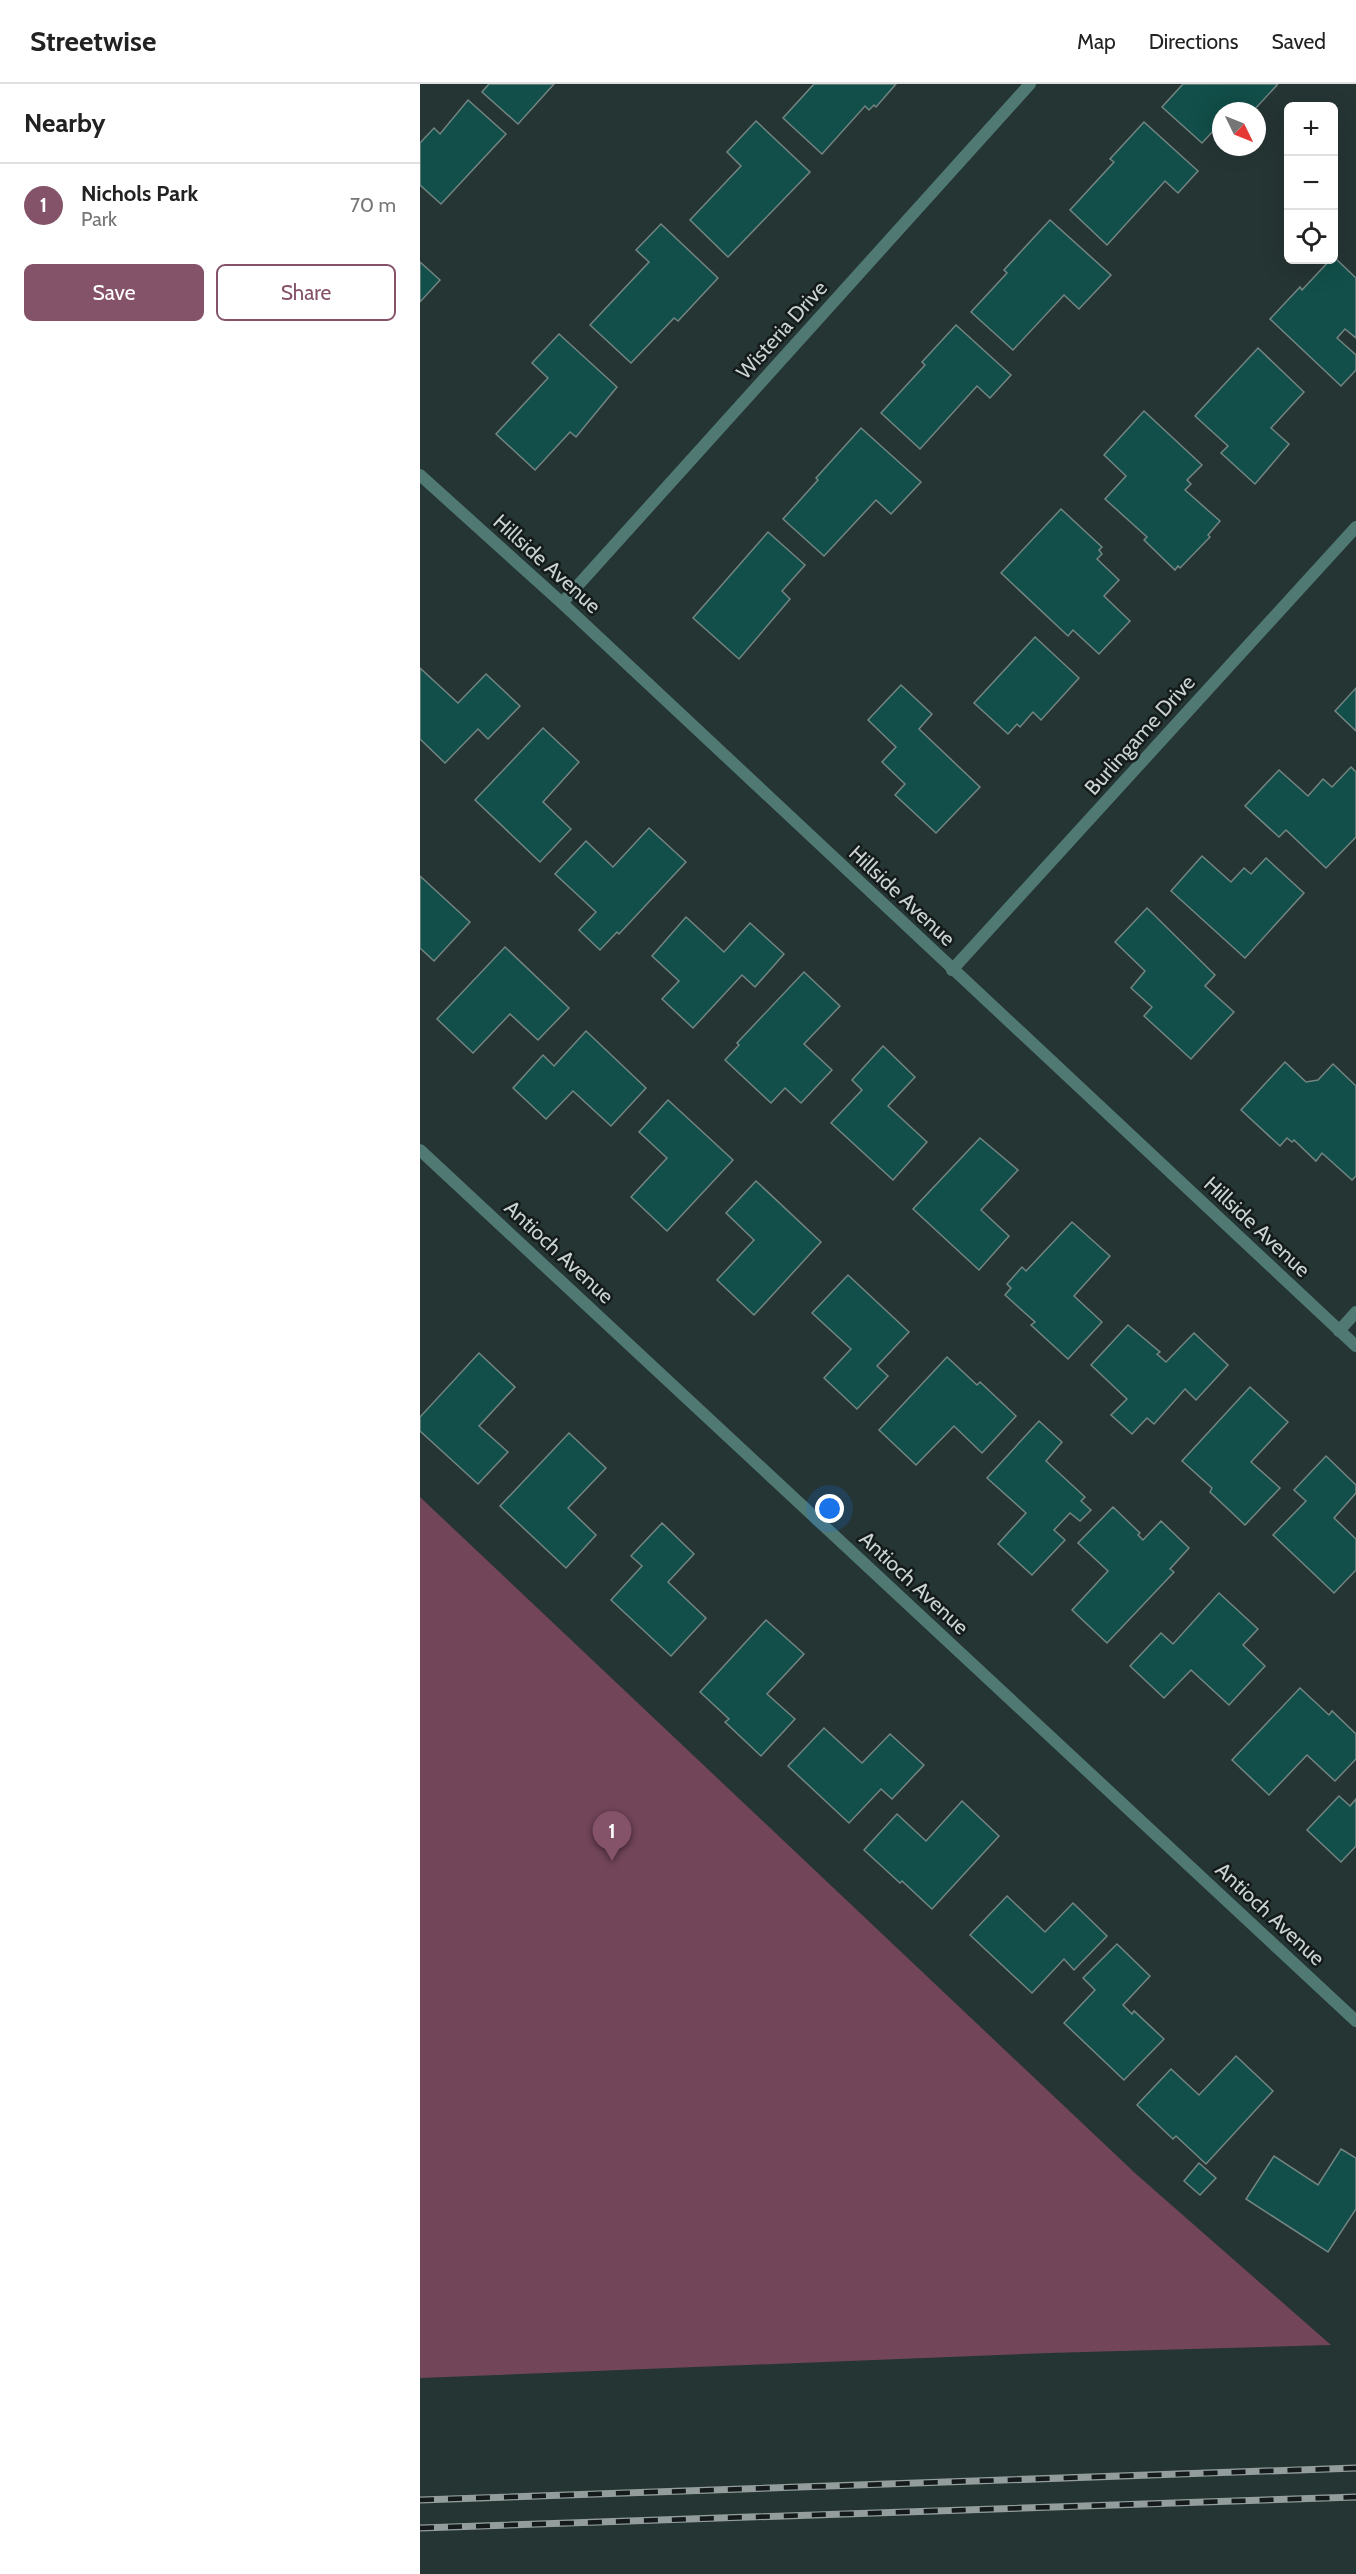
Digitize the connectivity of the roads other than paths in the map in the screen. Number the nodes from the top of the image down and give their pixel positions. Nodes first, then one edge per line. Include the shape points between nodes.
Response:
1 (1030, 84) edge
2 (420, 475) edge
3 (1356, 527) edge
4 (562, 603) junction
5 (952, 970) junction
6 (420, 1150) edge
7 (1356, 1312) edge
8 (1339, 1331) junction
9 (1356, 1346) edge
10 (1356, 2020) edge

1 - 4 street, Wisteria Drive
2 - 4 street, Hillside Avenue
3 - 5 street, Burlingame Drive
4 - 5 street, Hillside Avenue
5 - 8 street, Hillside Avenue
6 - 10 street, Antioch Avenue
7 - 8 street
8 - 9 street, Hillside Avenue

